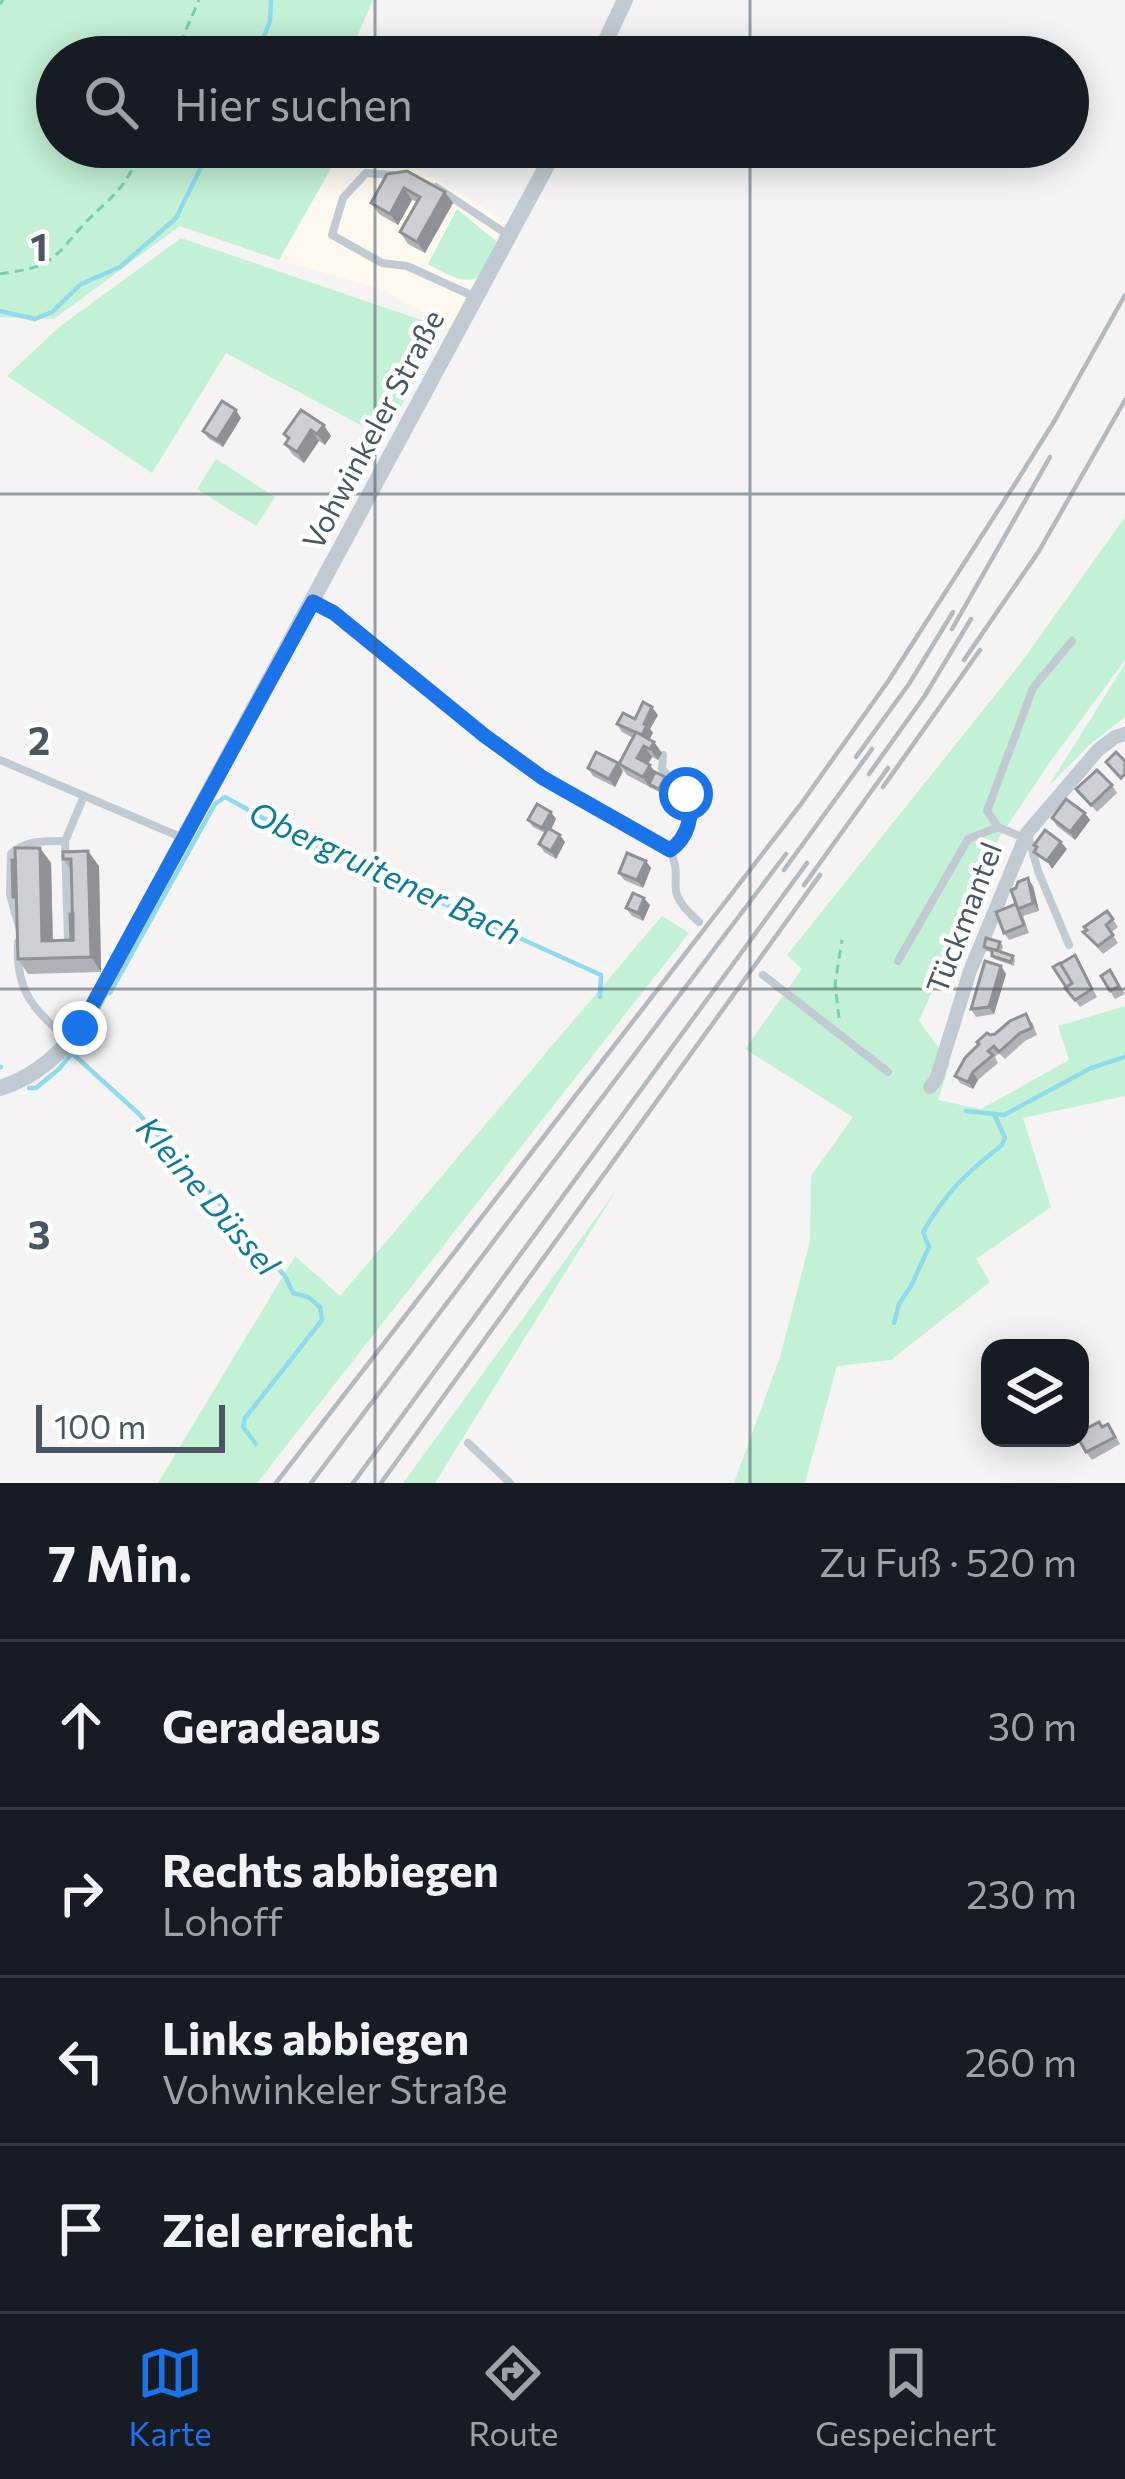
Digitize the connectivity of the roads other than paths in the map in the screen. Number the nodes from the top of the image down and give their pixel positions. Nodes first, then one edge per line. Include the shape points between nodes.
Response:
1 (625, 0) edge
2 (608, 36) edge
3 (546, 168) edge
4 (406, 176) edge
5 (432, 185) edge
6 (509, 236) junction
7 (475, 297) junction
8 (313, 602) junction
9 (1072, 641) dead end
10 (1125, 734) edge
11 (663, 755) dead end
12 (0, 760) edge
13 (84, 796) junction
14 (998, 827) junction
15 (1026, 836) junction
16 (185, 839) junction
17 (65, 841) junction
18 (670, 850) junction
19 (699, 922) dead end
20 (68, 941) edge
21 (1069, 945) dead end
22 (898, 961) dead end
23 (763, 976) dead end
24 (70, 1040) junction
25 (888, 1072) dead end
26 (0, 1088) edge
27 (924, 1088) dead end
28 (468, 1443) dead end
29 (510, 1483) edge

1 - 2 street
3 - 6 street, Vohwinkeler Straße
4 - 7 lane via 366,173 343,198 332,235
5 - 6 lane
6 - 7 street, Vohwinkeler Straße
7 - 8 street, Vohwinkeler Straße
8 - 16 street, Vohwinkeler Straße
8 - 18 lane via 543,778
9 - 14 lane via 1033,688 987,811
10 - 15 street, Tückmantel via 1098,750
11 - 18 lane via 662,769 691,806 681,843
12 - 13 lane
13 - 16 lane
13 - 17 lane
14 - 15 lane
14 - 22 lane via 968,839
15 - 21 lane
15 - 27 street, Tückmantel via 970,971 936,1081
16 - 24 street, Vohwinkeler Straße
17 - 20 lane
17 - 24 lane via 20,846 8,863 25,992
18 - 19 lane via 673,888
23 - 25 lane
24 - 26 street, Vohwinkeler Straße via 40,1068
28 - 29 lane

